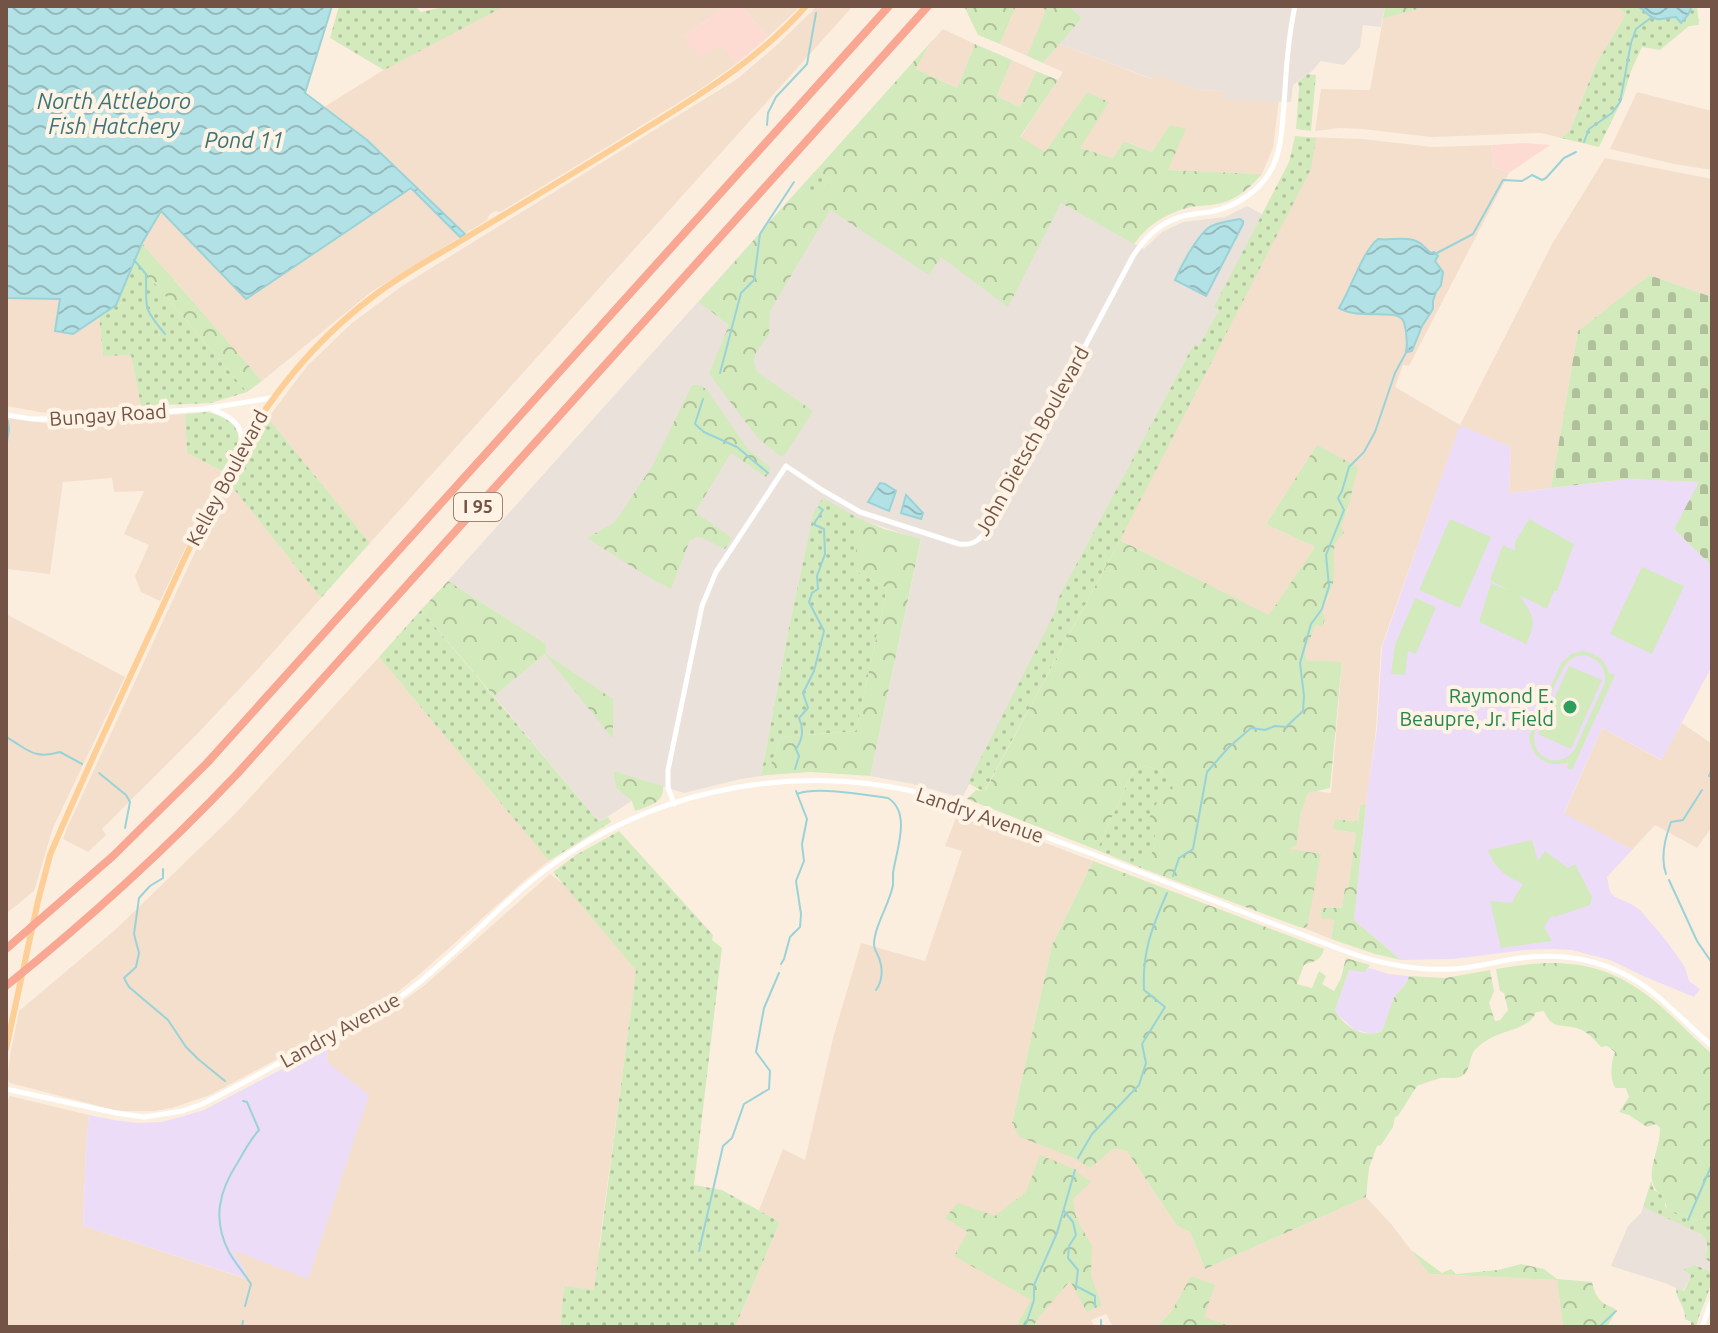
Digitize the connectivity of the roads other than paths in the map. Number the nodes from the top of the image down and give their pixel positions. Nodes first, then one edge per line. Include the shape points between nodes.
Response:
1 (806, 6) edge
2 (889, 6) edge
3 (928, 6) edge
4 (1295, 6) edge
5 (271, 398) junction
6 (210, 408) junction
7 (6, 415) edge
8 (243, 442) junction
9 (674, 804) junction
10 (6, 949) edge
11 (6, 986) edge
12 (1712, 1046) edge
13 (6, 1049) edge
14 (6, 1089) edge
15 (1712, 1300) edge
16 (1702, 1327) edge

1 - 5 main road, Kelley Boulevard via 759,52 703,92 376,294 321,341
2 - 10 highway, I 95 via 207,763 113,856
3 - 11 highway, I 95 via 231,780 106,902
4 - 9 street, John Dietsch Boulevard via 1279,149 1270,172 1239,201 1178,217 1141,243 980,540 959,544 874,517 786,466 716,572 702,606 668,770
5 - 6 street, Bungay Road
5 - 8 main road, Kelley Boulevard
6 - 7 street, Bungay Road via 50,420
6 - 8 street via 236,423
8 - 13 main road, Kelley Boulevard via 50,855
9 - 12 street, Landry Avenue via 745,785 794,780 859,783 922,794 1376,962 1451,969 1557,956 1600,964 1644,985
9 - 14 street, Landry Avenue via 606,831 547,868 390,1005 200,1105 144,1117
15 - 16 street

